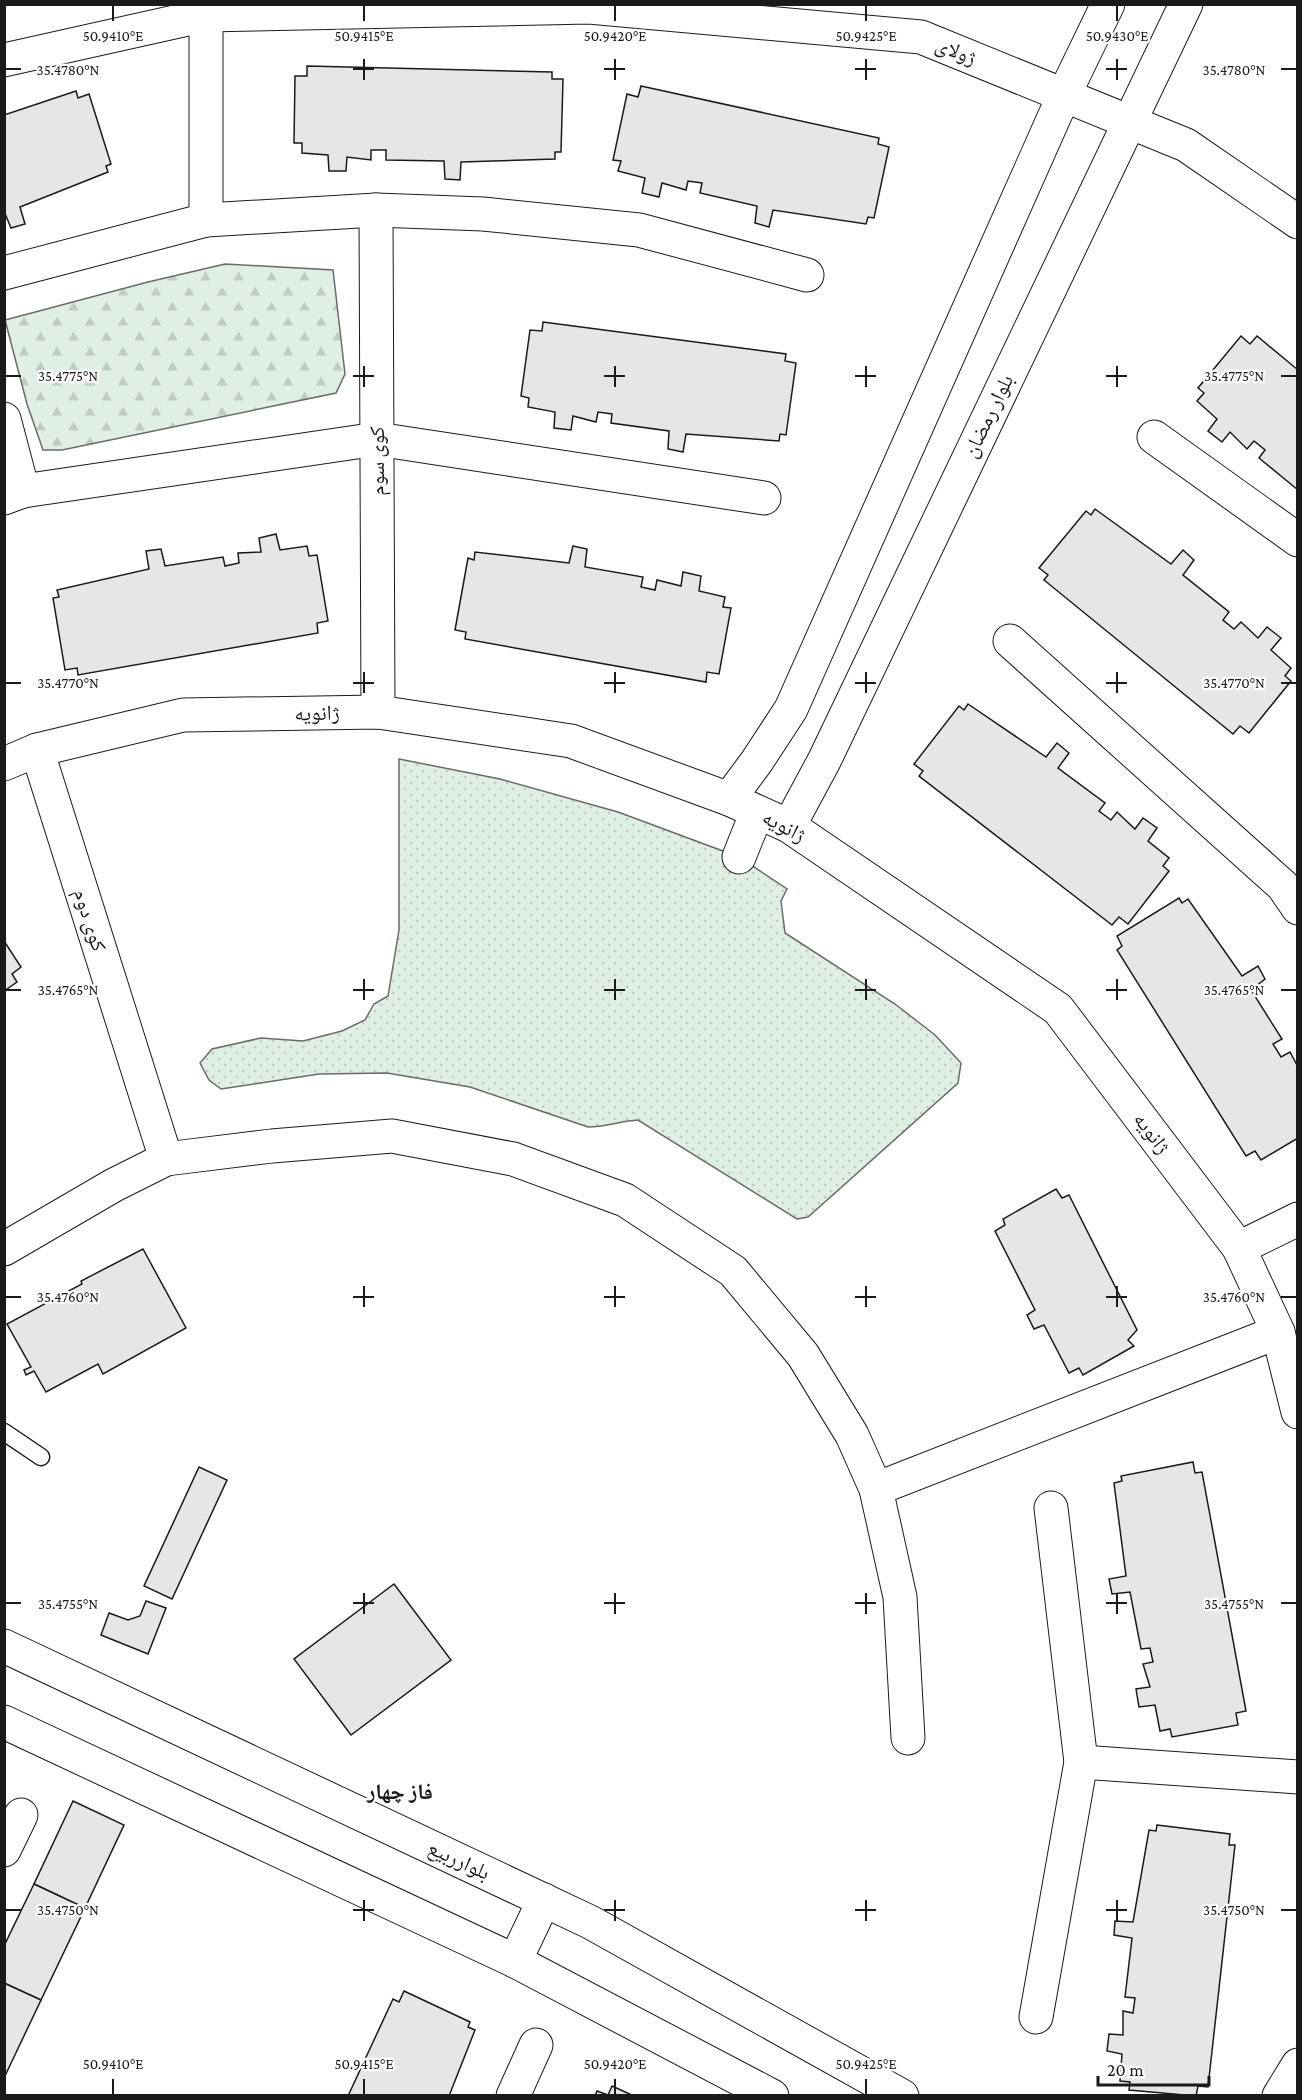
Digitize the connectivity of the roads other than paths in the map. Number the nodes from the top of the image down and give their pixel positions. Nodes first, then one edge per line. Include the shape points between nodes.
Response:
1 (1108, 4) edge
2 (1186, 4) edge
3 (205, 10) edge
4 (4, 60) edge
5 (1064, 95) junction
6 (1129, 122) junction
7 (376, 210) junction
8 (206, 220) junction
9 (1298, 222) edge
10 (4, 273) edge
11 (807, 275) dead end
12 (4, 419) edge
13 (1154, 437) dead end
14 (377, 439) junction
15 (14, 495) edge
16 (764, 498) dead end
17 (1298, 540) edge
18 (1010, 641) dead end
19 (378, 712) junction
20 (36, 750) junction
21 (4, 764) edge
22 (743, 805) junction
23 (789, 826) junction
24 (739, 857) dead end
25 (1293, 890) edge
26 (166, 1159) junction
27 (1298, 1219) edge
28 (1239, 1248) junction
29 (4, 1249) edge
30 (1278, 1332) junction
31 (1298, 1412) edge
32 (4, 1432) edge
33 (41, 1457) dead end
34 (876, 1489) junction
35 (1051, 1508) dead end
36 (4, 1646) edge
37 (4, 1722) edge
38 (908, 1738) dead end
39 (1081, 1762) junction
40 (1298, 1777) edge
41 (21, 1815) dead end
42 (4, 1850) edge
43 (544, 1900) junction
44 (515, 1961) junction
45 (1036, 2017) dead end
46 (536, 2045) dead end
47 (1298, 2065) edge
48 (513, 2096) edge
49 (772, 2096) edge
50 (902, 2096) edge
51 (1279, 2096) edge

1 - 5 street
2 - 6 street, بلوار رمضان
3 - 4 street, ژولای
3 - 5 street, ژولای via 589,7 921,37
3 - 8 street
5 - 6 street, ژولای
5 - 22 street via 791,709 757,762
6 - 9 street, ژولای via 1186,145
6 - 23 street, بلوار رمضان via 824,762
7 - 8 street
7 - 11 street via 483,214 639,230
7 - 14 street, کوی سوم
8 - 10 street
12 - 15 street
13 - 17 street
14 - 15 street
14 - 16 street
14 - 19 street, کوی سوم
18 - 25 street
19 - 20 street, ژانویه via 183,715
19 - 22 street, ژانویه via 571,741
20 - 21 street, ژانویه
20 - 26 street, کوی دوم
22 - 23 street, ژانویه
22 - 24 street
23 - 28 street, ژانویه via 1058,1009
26 - 29 street
26 - 34 street via 392,1136 513,1159 625,1200 733,1271 803,1355 852,1435
27 - 28 street
28 - 30 street, ژانویه
30 - 31 street, ژانویه
30 - 34 street
32 - 33 lane
34 - 38 street via 900,1597
35 - 39 street
36 - 43 street, بلوارربیع
37 - 44 street
39 - 40 street
39 - 45 street
41 - 42 street
43 - 44 street
43 - 50 street, بلوارربیع
44 - 49 street
46 - 48 street
47 - 51 street

